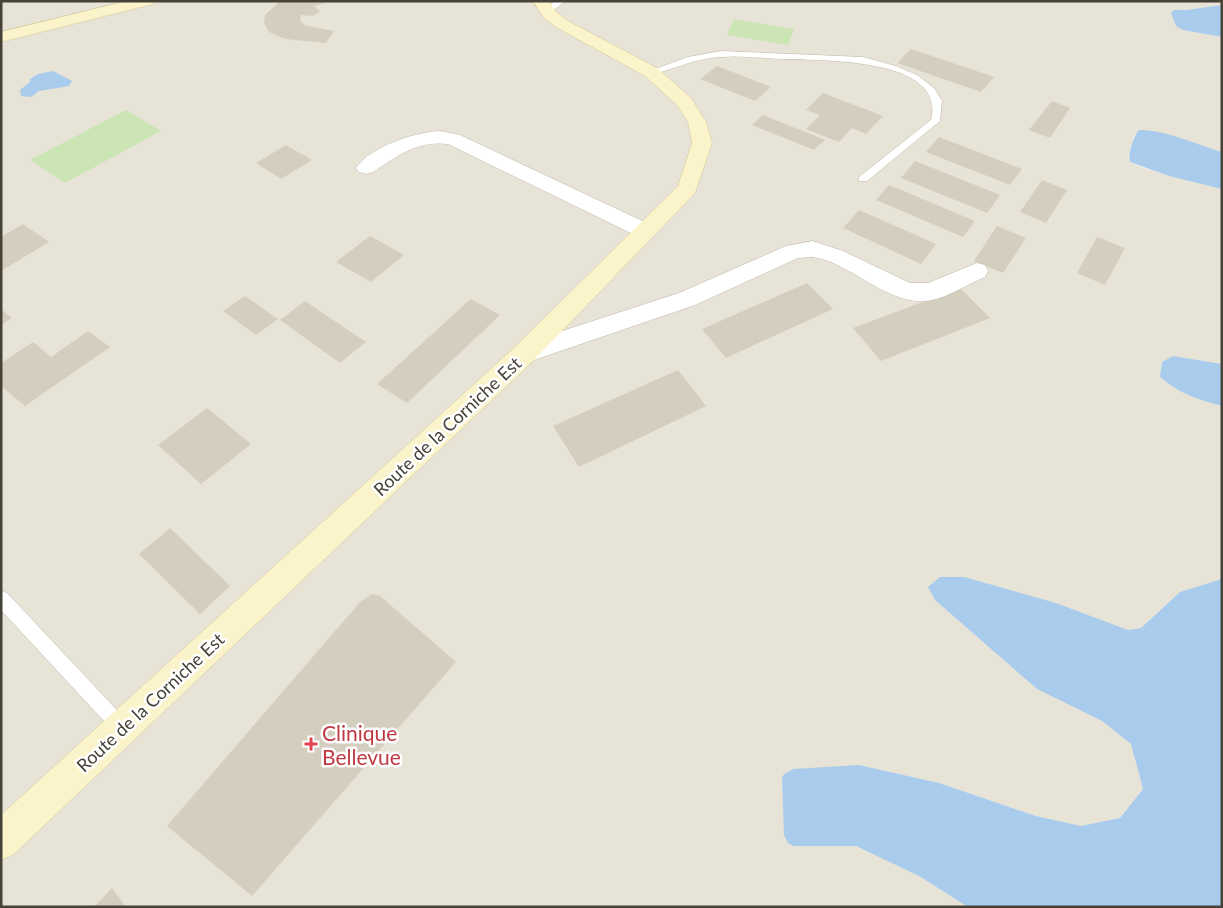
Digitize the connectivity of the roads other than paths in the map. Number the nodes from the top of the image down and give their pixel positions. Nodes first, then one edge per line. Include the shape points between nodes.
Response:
1 (147, 1) edge
2 (550, 4) edge
3 (1, 37) edge
4 (651, 72) junction
5 (366, 168) dead end
6 (863, 179) dead end
7 (645, 231) junction
8 (977, 271) dead end
9 (525, 353) junction
10 (1, 598) edge
11 (122, 728) junction
12 (1, 841) edge

1 - 3 street
2 - 4 street, Route de la Corniche Est via 562,24
4 - 6 lane via 669,64 721,54 863,60 905,72 936,98 938,111 935,121
4 - 7 street, Route de la Corniche Est via 684,102 697,122 702,143 688,188
5 - 7 street via 402,144 437,136 452,139
7 - 9 street, Route de la Corniche Est
8 - 9 street via 930,292 907,291 835,256 813,249 794,251 687,299
9 - 11 street, Route de la Corniche Est
10 - 11 lane
11 - 12 street, Route de la Corniche Est

